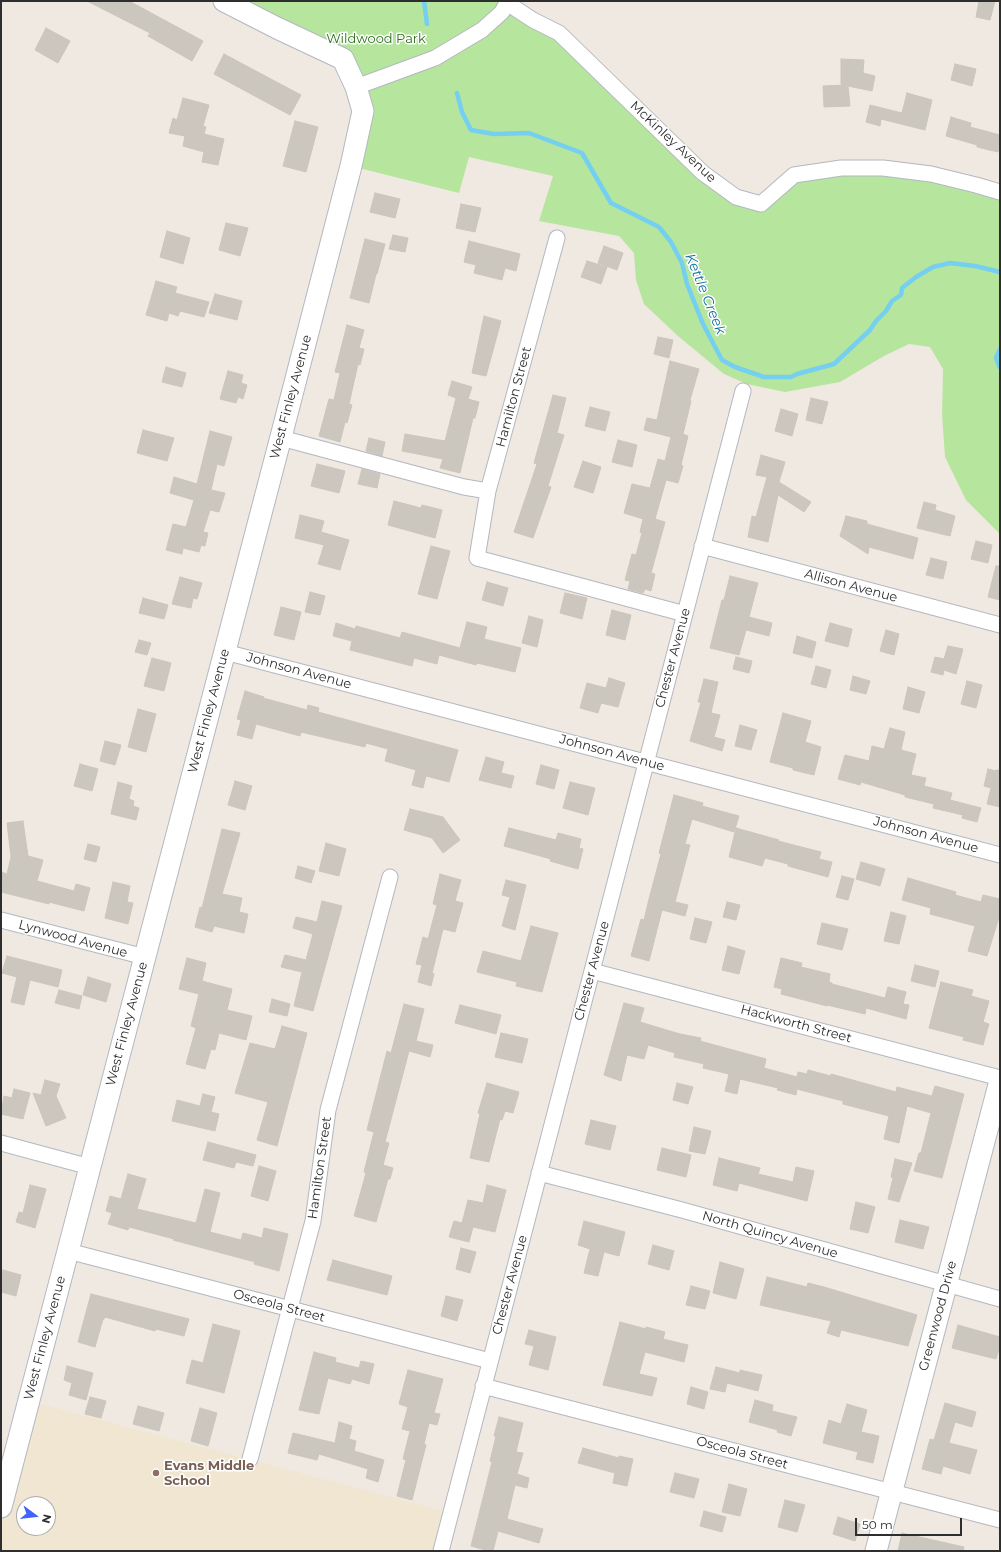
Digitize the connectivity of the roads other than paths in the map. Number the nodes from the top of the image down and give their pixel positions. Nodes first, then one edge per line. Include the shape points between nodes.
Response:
1 (224, 1) edge
2 (508, 2) edge
3 (356, 87) junction
4 (1000, 192) edge
5 (557, 238) dead end
6 (743, 391) dead end
7 (281, 438) junction
8 (488, 491) junction
9 (702, 546) junction
10 (684, 614) junction
11 (1000, 625) edge
12 (225, 652) junction
13 (646, 762) junction
14 (1000, 855) edge
15 (390, 877) dead end
16 (1, 920) edge
17 (145, 957) junction
18 (592, 971) junction
19 (1000, 1079) edge
20 (1, 1143) edge
21 (90, 1167) junction
22 (539, 1173) junction
23 (68, 1251) junction
24 (946, 1284) junction
25 (1000, 1299) edge
26 (289, 1308) junction
27 (490, 1361) junction
28 (483, 1386) junction
29 (250, 1458) dead end
30 (892, 1492) junction
31 (1, 1507) edge
32 (1000, 1520) edge
33 (441, 1551) edge
34 (876, 1551) edge

1 - 3 main road, West Finley Avenue via 343,59
2 - 3 street via 502,12 482,30 435,58
2 - 4 street, McKinley Avenue via 533,20 559,33 703,173 736,197 761,204 794,175 841,168 883,168 931,174
3 - 7 main road, West Finley Avenue via 363,111 359,136
5 - 8 street, Hamilton Street
6 - 9 street, Chester Avenue
7 - 8 street via 464,487
7 - 12 main road, West Finley Avenue
8 - 10 street, Hamilton Street via 476,558
9 - 10 street, Chester Avenue
9 - 11 street, Allison Avenue
10 - 13 street, Chester Avenue
12 - 13 street, Johnson Avenue
12 - 17 main road, West Finley Avenue
13 - 14 street, Johnson Avenue
13 - 18 street, Chester Avenue
15 - 26 street, Hamilton Street via 328,1110 313,1221
16 - 17 street, Lynwood Avenue
17 - 21 main road, West Finley Avenue
18 - 19 street, Hackworth Street
18 - 22 street, Chester Avenue
19 - 24 main road, Greenwood Drive
20 - 21 street
21 - 23 main road, West Finley Avenue
22 - 24 street, North Quincy Avenue
22 - 27 street, Chester Avenue
23 - 26 street, Osceola Street
23 - 31 main road, West Finley Avenue
24 - 25 street, North Quincy Avenue
24 - 30 main road, Greenwood Drive
26 - 27 street, Osceola Street
26 - 29 street, Hamilton Street
27 - 28 street, Chester Avenue
28 - 30 street, Osceola Street
28 - 33 street, Chester Avenue
30 - 32 street, Osceola Street
30 - 34 main road, Greenwood Drive

